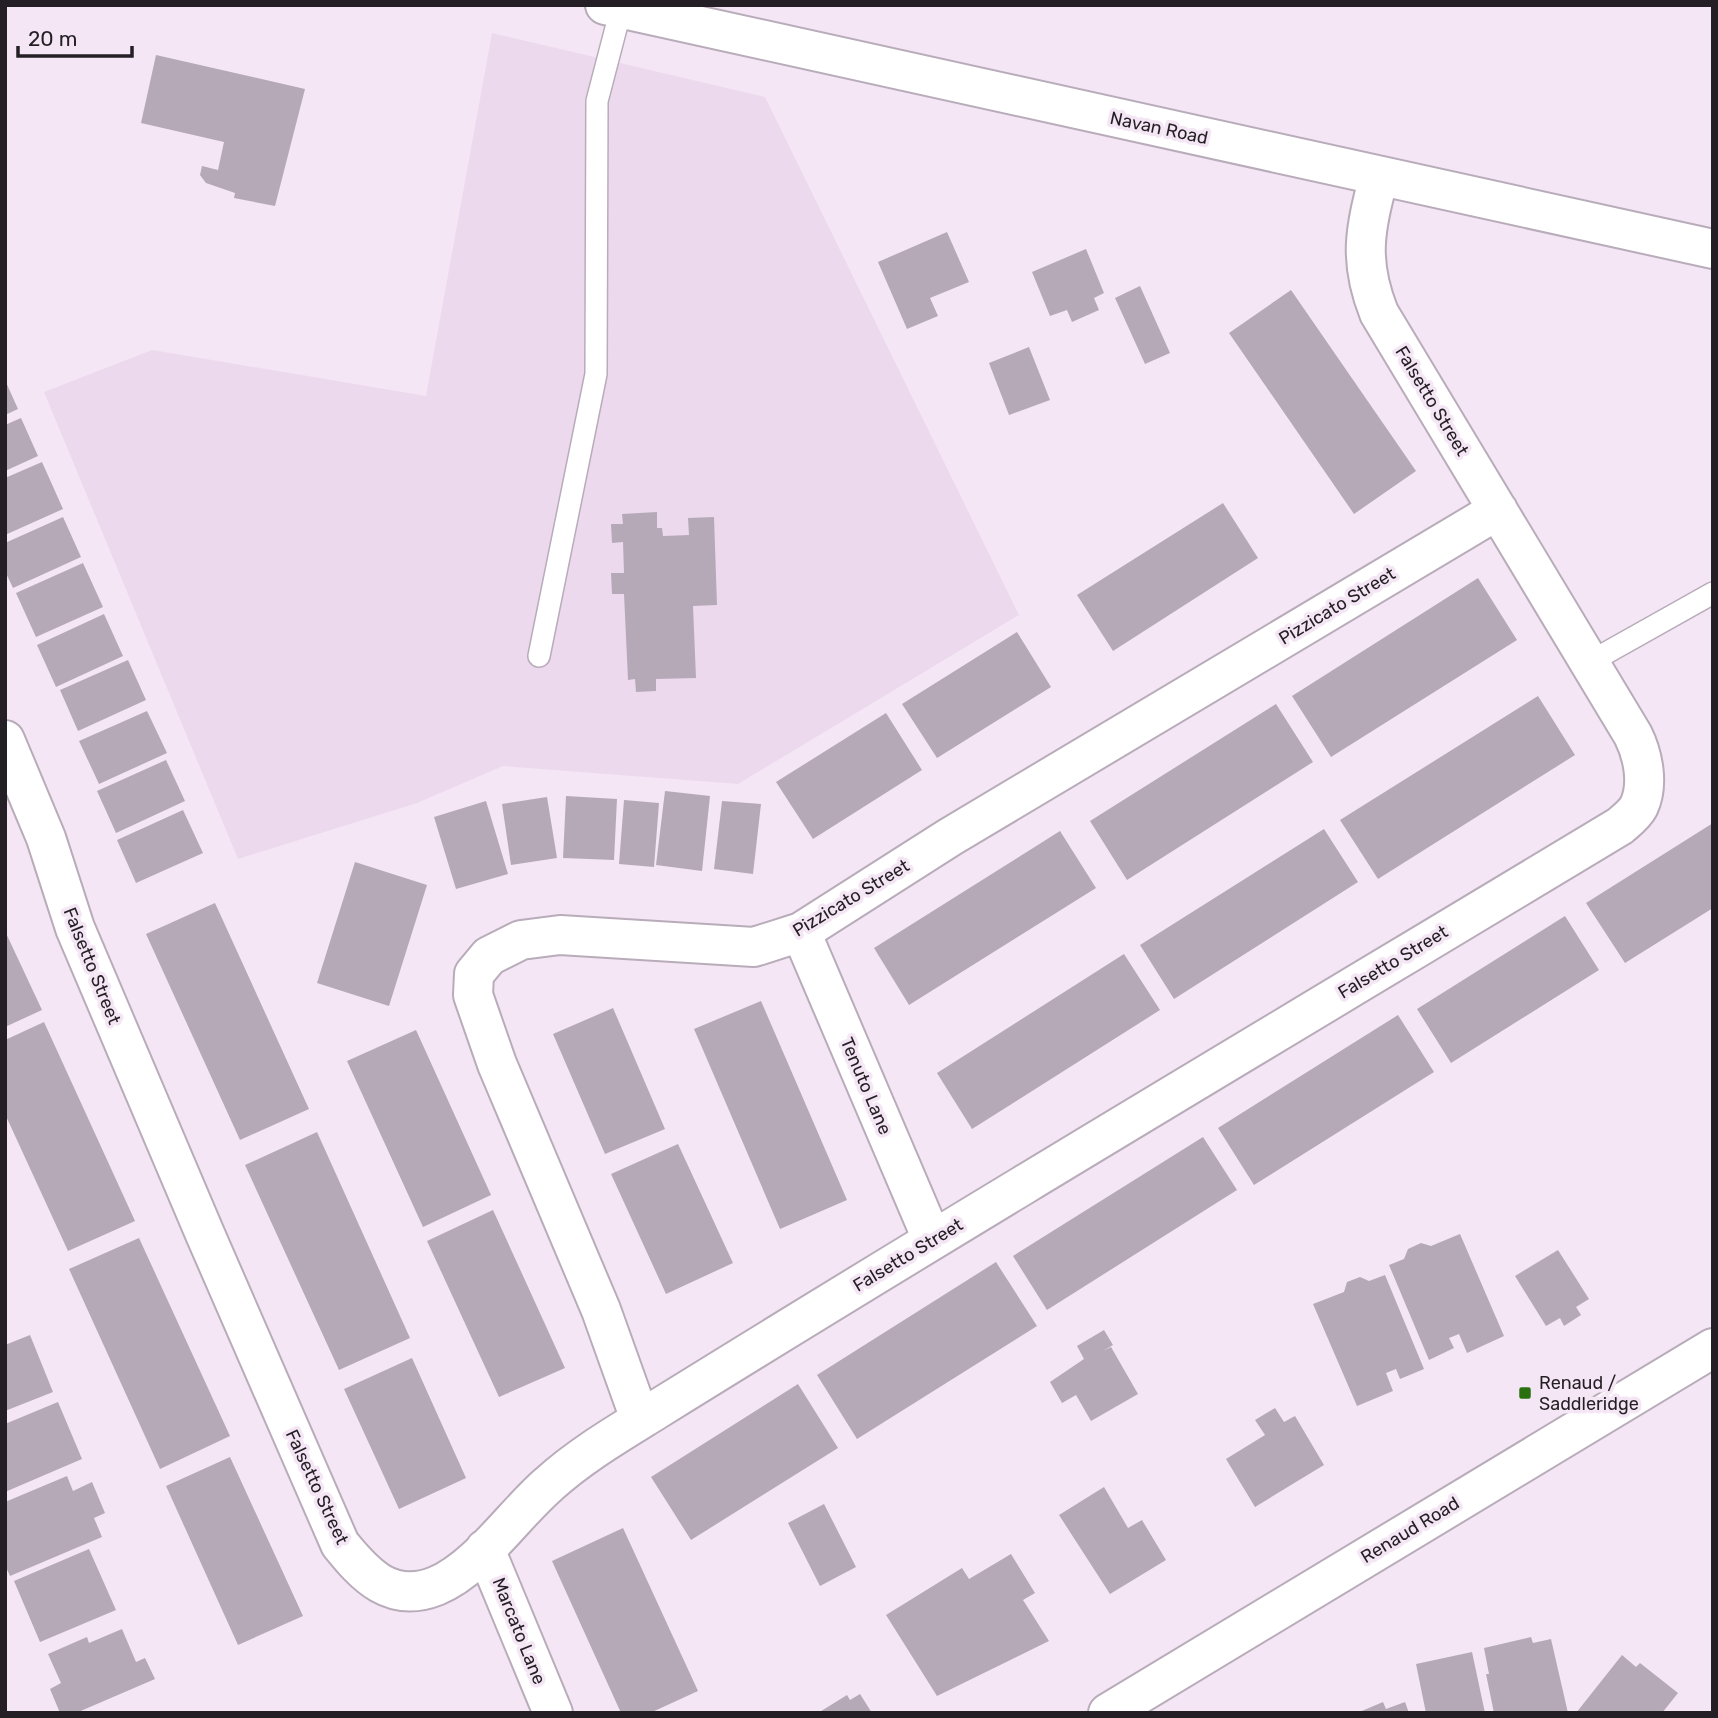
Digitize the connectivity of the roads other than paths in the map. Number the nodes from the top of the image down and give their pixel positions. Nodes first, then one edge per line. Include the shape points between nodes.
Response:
1 (613, 7) edge
2 (1379, 176) junction
3 (1713, 249) edge
4 (1498, 510) junction
5 (1713, 593) edge
6 (539, 656) dead end
7 (1590, 662) junction
8 (5, 740) edge
9 (801, 932) junction
10 (932, 1240) junction
11 (1711, 1356) edge
12 (640, 1419) junction
13 (485, 1549) junction
14 (553, 1713) edge
15 (1108, 1713) edge

1 - 2 street, Navan Road
1 - 6 lane via 597,101 596,374
2 - 3 street, Navan Road
2 - 4 street, Falsetto Street via 1364,251 1371,293
4 - 7 street, Falsetto Street
4 - 9 street, Pizzicato Street via 950,836
5 - 7 lane
7 - 10 street, Falsetto Street via 1633,734 1642,758 1639,805 1620,827
8 - 13 street, Falsetto Street via 46,838 75,928 340,1544 381,1586 405,1591 433,1588 460,1573
9 - 10 street, Tenuto Lane
9 - 12 street, Pizzicato Street via 754,947 560,935 521,940 489,956 474,974 473,995 497,1064 601,1310
10 - 12 street, Falsetto Street
11 - 15 street, Renaud Road
12 - 13 street, Falsetto Street via 550,1482
13 - 14 street, Marcato Lane

